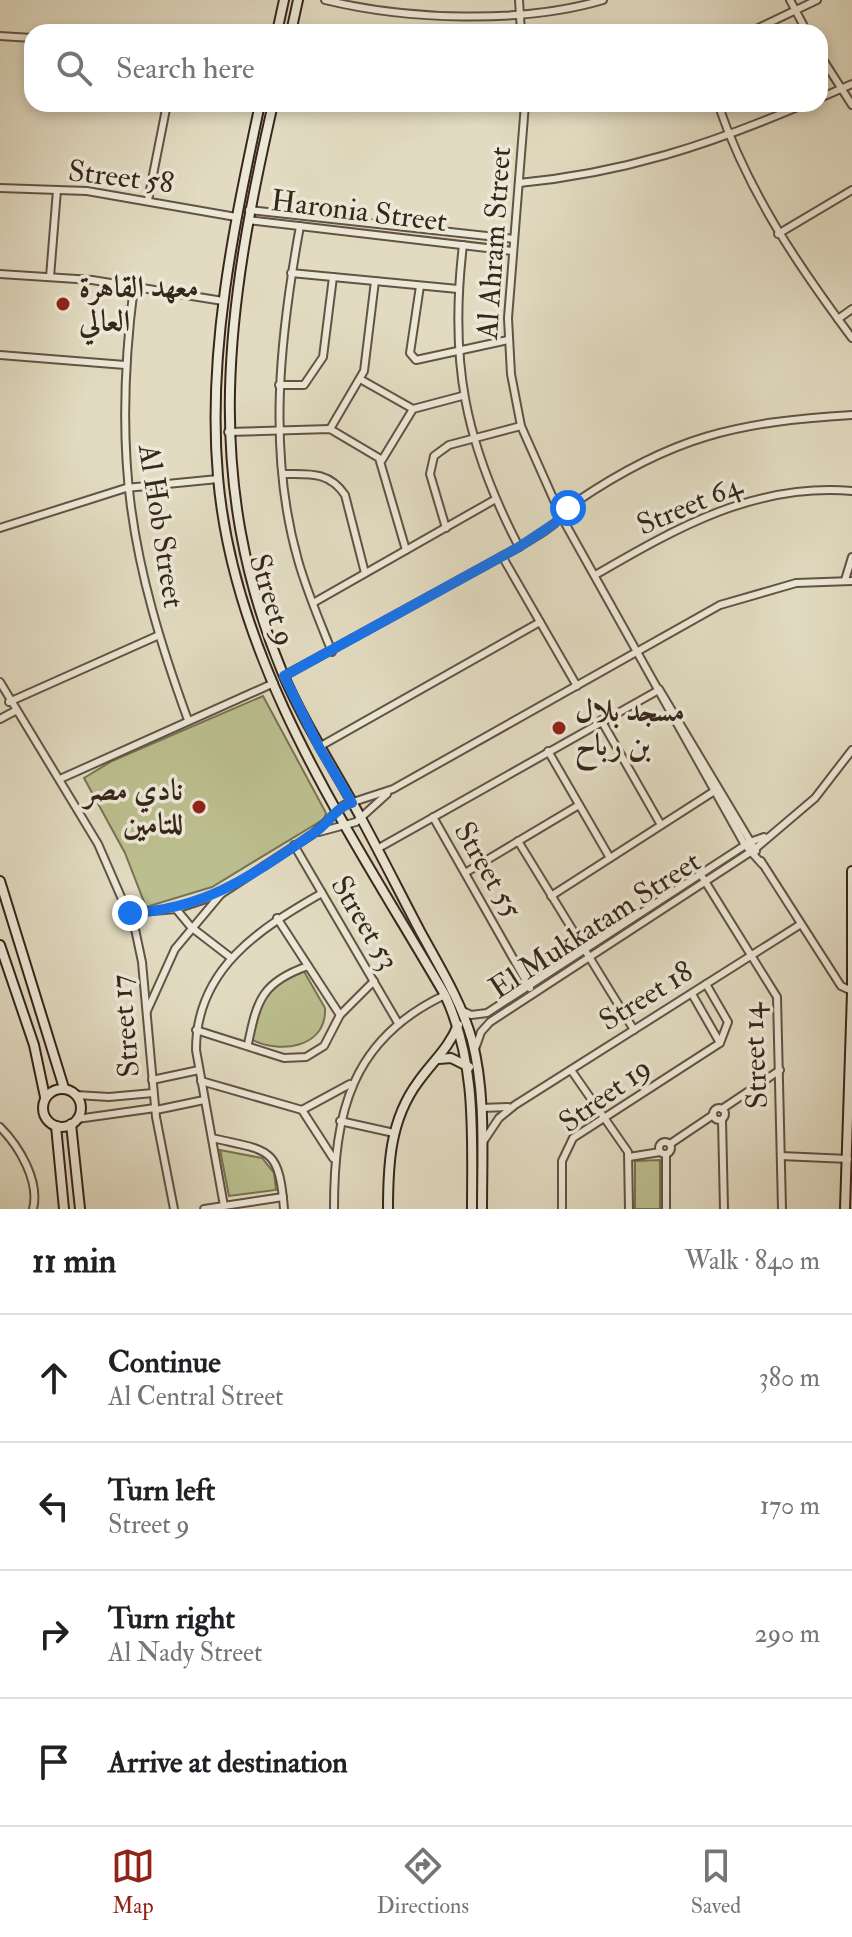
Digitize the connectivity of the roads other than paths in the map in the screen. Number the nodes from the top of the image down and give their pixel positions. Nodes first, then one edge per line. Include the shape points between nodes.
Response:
1 (284, 0) edge
2 (298, 0) edge
3 (325, 0) edge
4 (519, 0) edge
5 (603, 0) edge
6 (790, 0) edge
7 (817, 0) edge
8 (795, 11) junction
9 (520, 13) junction
10 (279, 24) edge
11 (293, 24) edge
12 (521, 24) edge
13 (767, 24) edge
14 (802, 24) edge
15 (0, 36) edge
16 (24, 38) edge
17 (828, 68) edge
18 (852, 84) edge
19 (841, 89) junction
20 (828, 95) edge
21 (852, 105) edge
22 (165, 112) edge
23 (258, 112) edge
24 (271, 112) edge
25 (524, 112) edge
26 (721, 112) edge
27 (786, 112) edge
28 (729, 136) junction
29 (519, 183) junction
30 (0, 188) edge
31 (57, 190) junction
32 (852, 190) edge
33 (148, 200) junction
34 (248, 215) junction
35 (236, 217) junction
36 (300, 226) junction
37 (778, 234) junction
38 (514, 239) junction
39 (463, 245) junction
40 (513, 251) junction
41 (291, 273) junction
42 (0, 274) edge
43 (50, 277) junction
44 (333, 277) junction
45 (375, 281) junction
46 (134, 286) junction
47 (420, 286) junction
48 (458, 289) junction
49 (223, 301) junction
50 (852, 309) edge
51 (838, 319) junction
52 (852, 338) edge
53 (508, 340) junction
54 (457, 353) junction
55 (0, 355) edge
56 (125, 365) junction
57 (360, 379) junction
58 (279, 385) junction
59 (462, 396) junction
60 (413, 409) junction
61 (852, 415) edge
62 (521, 426) junction
63 (330, 429) junction
64 (279, 430) junction
65 (228, 432) junction
66 (472, 439) junction
67 (382, 460) junction
68 (283, 474) junction
69 (218, 479) junction
70 (126, 488) junction
71 (852, 491) edge
72 (494, 500) junction
73 (561, 516) junction
74 (0, 528) edge
75 (446, 528) junction
76 (519, 547) junction
77 (406, 550) junction
78 (502, 556) junction
79 (852, 557) edge
80 (365, 573) junction
81 (597, 574) junction
82 (849, 580) edge
83 (313, 603) junction
84 (540, 622) junction
85 (157, 636) junction
86 (639, 651) junction
87 (332, 652) junction
88 (284, 676) junction
89 (0, 682) edge
90 (274, 683) junction
91 (577, 686) junction
92 (657, 689) junction
93 (2, 694) edge
94 (9, 702) junction
95 (15, 711) junction
96 (0, 719) edge
97 (188, 720) junction
98 (601, 720) junction
99 (319, 747) junction
100 (852, 750) edge
101 (548, 751) junction
102 (325, 758) junction
103 (310, 760) junction
104 (60, 779) junction
105 (393, 789) junction
106 (716, 790) junction
107 (352, 803) junction
108 (579, 805) junction
109 (338, 810) junction
110 (360, 817) junction
111 (433, 817) junction
112 (346, 824) junction
113 (661, 825) junction
114 (313, 834) junction
115 (767, 835) junction
116 (518, 841) junction
117 (748, 843) junction
118 (294, 845) junction
119 (377, 849) junction
120 (752, 851) junction
121 (610, 858) junction
122 (852, 871) edge
123 (465, 873) junction
124 (701, 875) junction
125 (0, 881) edge
126 (706, 882) junction
127 (322, 893) junction
128 (221, 894) junction
129 (551, 896) junction
130 (176, 909) junction
131 (130, 913) junction
132 (277, 918) junction
133 (801, 924) junction
134 (191, 927) junction
135 (0, 945) edge
136 (583, 951) junction
137 (754, 954) junction
138 (230, 957) junction
139 (587, 958) junction
140 (308, 966) junction
141 (374, 981) junction
142 (706, 984) junction
143 (529, 986) junction
144 (852, 991) edge
145 (534, 993) junction
146 (692, 994) junction
147 (445, 995) junction
148 (461, 1010) junction
149 (340, 1015) junction
150 (145, 1018) junction
151 (398, 1023) junction
152 (458, 1025) junction
153 (196, 1030) junction
154 (634, 1030) junction
155 (720, 1043) junction
156 (248, 1044) junction
157 (475, 1051) junction
158 (438, 1059) junction
159 (469, 1067) junction
160 (199, 1070) junction
161 (571, 1070) junction
162 (780, 1070) junction
163 (152, 1080) junction
164 (201, 1081) junction
165 (352, 1083) junction
166 (64, 1088) junction
167 (153, 1093) junction
168 (76, 1095) junction
169 (45, 1097) junction
170 (204, 1100) junction
171 (515, 1105) junction
172 (481, 1108) junction
173 (156, 1109) junction
174 (722, 1109) junction
175 (302, 1110) junction
176 (713, 1115) junction
177 (604, 1116) junction
178 (722, 1120) junction
179 (340, 1121) junction
180 (74, 1122) junction
181 (56, 1126) junction
182 (0, 1127) edge
183 (394, 1133) junction
184 (212, 1138) junction
185 (482, 1142) junction
186 (663, 1153) junction
187 (781, 1156) junction
188 (629, 1157) junction
189 (848, 1159) junction
190 (334, 1160) junction
191 (283, 1197) junction
192 (224, 1206) junction
193 (33, 1209) edge
194 (64, 1209) edge
195 (80, 1209) edge
196 (174, 1209) edge
197 (204, 1209) edge
198 (284, 1209) edge
199 (334, 1209) edge
200 (388, 1209) edge
201 (472, 1209) edge
202 (482, 1209) edge
203 (562, 1209) edge
204 (629, 1209) edge
205 (666, 1209) edge
206 (724, 1209) edge
207 (782, 1209) edge
208 (845, 1209) edge

1 - 10 main road
2 - 11 main road
3 - 9 street via 413,13
4 - 9 street
5 - 9 street
6 - 8 street
7 - 8 street
8 - 13 street
8 - 14 street
9 - 12 street
15 - 16 street
17 - 19 street
18 - 19 street
19 - 20 street
19 - 21 street
22 - 33 street
23 - 35 main road, Street 9
24 - 34 main road, Street 9
25 - 29 street, Al Ahram Street
26 - 28 street
27 - 28 street
28 - 29 street via 610,172
28 - 37 street
29 - 38 street, Al Ahram Street
30 - 31 street, Street 58
31 - 33 street, Street 58
31 - 43 street
32 - 37 street
33 - 35 street, Street 58
34 - 36 street, Haronia Street
34 - 38 street, Haronia Street
34 - 65 main road, Street 9 via 231,341
35 - 49 main road, Street 9
36 - 39 street, Haronia Street
36 - 41 street
37 - 51 street
38 - 40 street, Al Ahram Street
39 - 40 street, Haronia Street
39 - 48 street
40 - 53 street, Al Ahram Street
41 - 44 street
41 - 58 street
42 - 43 street
43 - 46 street
44 - 45 street
44 - 58 street via 319,364 304,385
45 - 47 street
45 - 57 street
46 - 49 street
46 - 56 street, Al Hob Street
47 - 48 street
47 - 54 street via 412,358
48 - 54 street
49 - 69 main road, Street 9
50 - 51 street
51 - 52 street
53 - 54 street
53 - 62 street, Al Ahram Street
54 - 59 street
55 - 56 street
56 - 70 street, Al Hob Street
57 - 60 street
57 - 63 street
58 - 64 street
59 - 60 street
59 - 66 street
60 - 67 street
61 - 73 street via 763,421 697,437 636,466
62 - 66 street
62 - 73 street, Al Ahram Street
63 - 64 street
63 - 67 street
64 - 65 street
64 - 68 street
65 - 88 main road, Street 9 via 244,549
66 - 72 street
66 - 75 street via 440,449 430,466
67 - 77 street
68 - 80 street via 316,474 339,487
68 - 83 street via 294,543
69 - 70 street
69 - 90 main road, Street 9 via 235,567
70 - 74 street
70 - 85 street, Al Hob Street
71 - 81 street, Street 64 via 774,494 723,508 683,524
72 - 75 street
72 - 76 street
73 - 76 street
73 - 81 street, Al Ahram Street
75 - 77 street
76 - 78 street
77 - 80 street
78 - 84 street
78 - 87 street
79 - 82 street
80 - 83 street
81 - 86 street, Al Ahram Street
82 - 86 street via 756,592 720,605
83 - 87 street
84 - 91 street
84 - 99 street
85 - 94 street
85 - 97 street, Al Hob Street
86 - 91 street
86 - 92 street, Al Ahram Street
87 - 88 street
88 - 99 main road, Street 9
89 - 93 street, Street 17
90 - 97 street
90 - 103 main road, Street 9
91 - 105 street
92 - 98 street
92 - 106 street, Al Ahram Street
93 - 94 street, Street 17
94 - 95 street, Street 17
95 - 96 street
95 - 104 street, Street 17
97 - 104 street
98 - 101 street
98 - 113 street
99 - 102 main road, Street 9
100 - 115 street via 815,798
101 - 108 street
101 - 111 street
102 - 103 main road
102 - 107 main road, Street 9
103 - 109 main road, Street 9
104 - 131 street, Street 17
105 - 107 street
105 - 110 street
106 - 113 street
106 - 117 street, Al Ahram Street
107 - 109 street
107 - 110 main road, Street 9
108 - 116 street
108 - 121 street
109 - 112 main road, Street 9
109 - 114 street
110 - 112 street
110 - 119 main road, Street 9
111 - 119 street
111 - 123 street, Street 55
112 - 114 street
112 - 147 main road, Street 9
113 - 121 street
114 - 118 street
115 - 117 street
115 - 120 street
116 - 123 street
116 - 129 street
117 - 120 street, Al Ahram Street
117 - 124 street, El Mukkatam Street
118 - 127 street, Street 53
118 - 128 street
119 - 148 main road, Street 9
120 - 126 street, El Mukkatam Street
120 - 133 street, Al Ahram Street
121 - 129 street
122 - 144 main road
123 - 143 street, Street 55
124 - 126 street, Street 14
124 - 136 street, El Mukkatam Street
125 - 166 main road
126 - 137 street, Street 14
126 - 139 street, El Mukkatam Street
127 - 132 street
127 - 141 street, Street 53
128 - 130 street
128 - 134 street
129 - 136 street
130 - 131 street
130 - 134 street
131 - 150 street, Street 17 via 142,962
132 - 138 street
132 - 140 street
133 - 137 street, Street 18
133 - 144 street, Al Ahram Street via 841,986
134 - 138 street
134 - 150 street via 168,962
135 - 169 main road via 34,1045
136 - 139 street
136 - 143 street, El Mukkatam Street
137 - 142 street, Street 18
137 - 162 street, Street 14 via 777,997
138 - 153 street via 209,989
139 - 145 street, El Mukkatam Street
139 - 154 street
140 - 149 street
140 - 156 street via 267,989 257,1004
141 - 149 street
141 - 151 street, Street 53
142 - 146 street, Street 18
142 - 155 street via 728,1022
143 - 145 street, Street 55
143 - 148 street, El Mukkatam Street via 487,1013
144 - 189 main road
145 - 157 street, El Mukkatam Street via 485,1026
146 - 154 street, Street 18
146 - 155 street
147 - 151 street
147 - 152 main road, Street 9
148 - 157 main road, Street 9
149 - 156 street via 324,1046 306,1057 284,1058
150 - 163 street, Street 17
151 - 165 street
152 - 158 main road
152 - 159 main road, Street 9
153 - 156 street
153 - 160 street
154 - 161 street, Street 18
155 - 177 street, Street 19
157 - 172 main road, Street 9
158 - 159 main road via 451,1058
158 - 183 main road via 412,1090
159 - 201 main road, Street 9
160 - 163 street
160 - 164 street
161 - 171 street, Street 18
161 - 177 street
162 - 174 street
162 - 187 street, Street 14
163 - 167 street, Street 17
164 - 170 street
164 - 175 street
165 - 175 street
165 - 179 street
166 - 168 main road
166 - 169 main road
167 - 168 street
167 - 173 street, Street 17
168 - 180 main road via 81,1107
169 - 181 main road via 43,1112
170 - 173 street
170 - 184 street
171 - 172 street, Street 18
171 - 185 street, Street 18
172 - 185 main road, Street 9
173 - 180 street
173 - 196 street, Street 17
174 - 176 street
174 - 178 street
175 - 190 street
176 - 178 street
176 - 186 street
177 - 188 street
177 - 203 street, Street 19 via 566,1149
178 - 206 street
179 - 183 street
179 - 190 street
180 - 181 main road
180 - 195 main road
181 - 194 main road
182 - 193 street via 21,1154 35,1198
183 - 200 main road
184 - 191 street via 270,1155 280,1172
184 - 192 street
185 - 202 main road, Street 9
186 - 188 street
186 - 205 street
187 - 189 street
187 - 207 street, Street 14
188 - 204 street
189 - 208 main road
190 - 199 street
191 - 192 street
191 - 198 street
192 - 197 street

